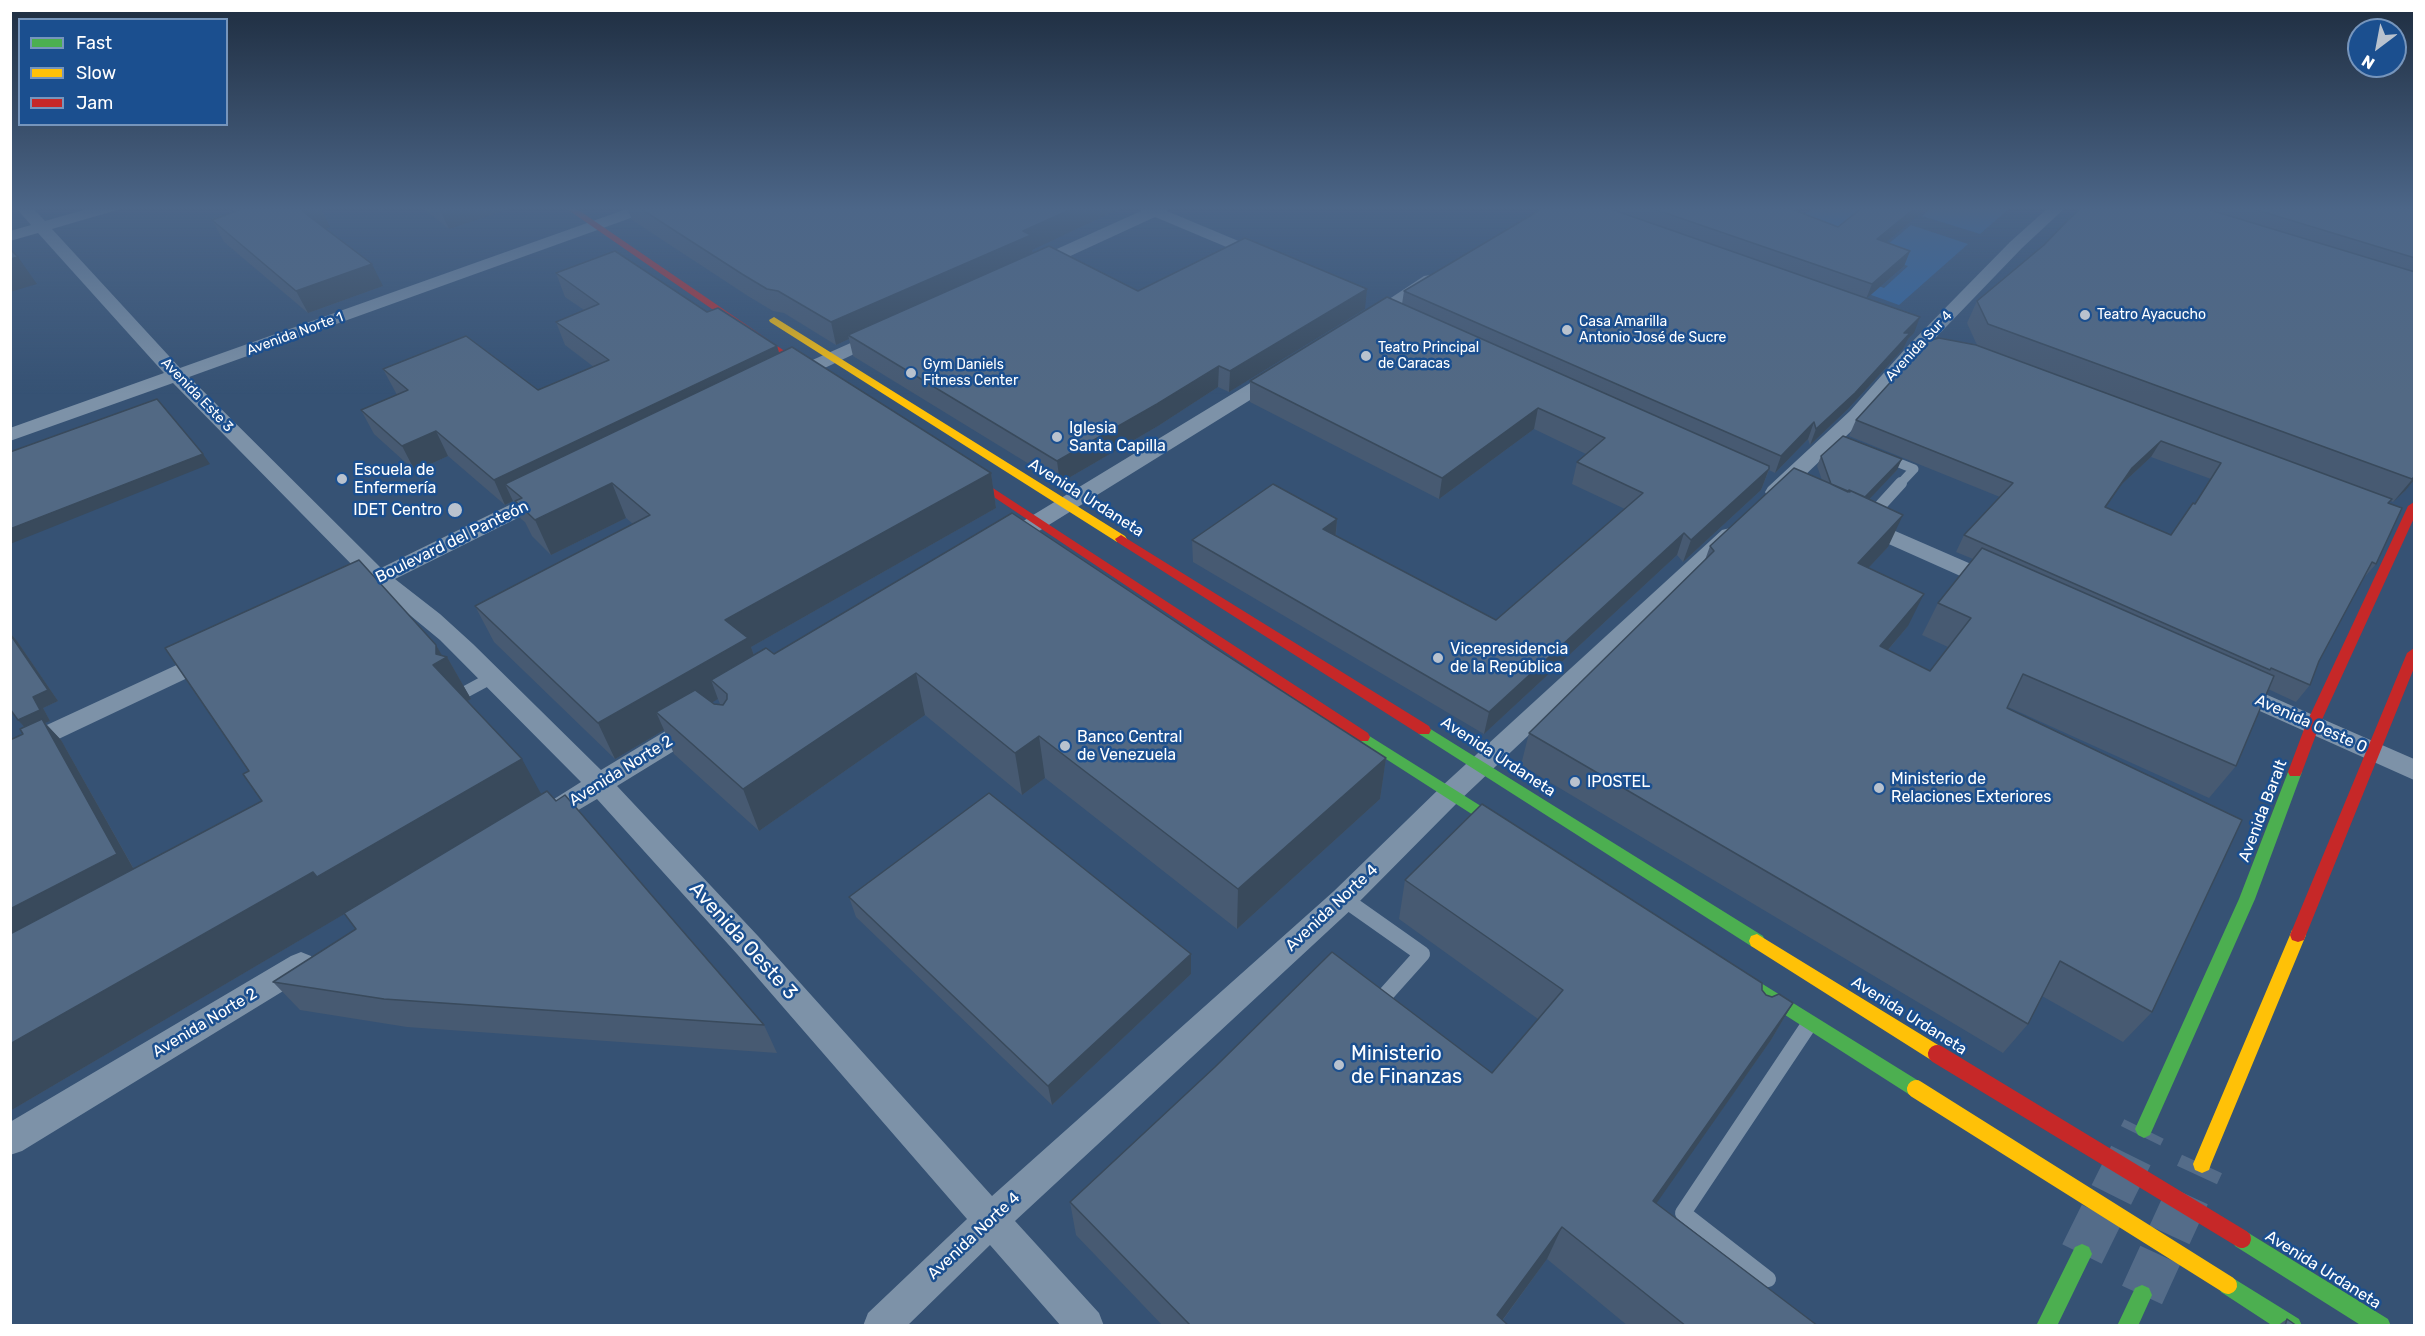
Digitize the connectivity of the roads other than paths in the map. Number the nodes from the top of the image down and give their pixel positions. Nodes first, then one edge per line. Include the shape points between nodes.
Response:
1 (81, 269) edge
2 (475, 269) edge
3 (660, 269) edge
4 (1995, 269) edge
5 (1446, 270) edge
6 (1375, 301) junction
7 (765, 314) edge
8 (1407, 318) edge
9 (1911, 323) edge
10 (1355, 326) edge
11 (894, 328) edge
12 (1937, 338) junction
13 (830, 357) junction
14 (1295, 364) edge
15 (806, 369) junction
16 (177, 376) junction
17 (827, 382) edge
18 (773, 385) edge
19 (10, 435) edge
20 (1870, 452) edge
21 (940, 457) edge
22 (1770, 482) junction
23 (570, 484) edge
24 (1803, 497) edge
25 (1065, 505) junction
26 (2407, 513) edge
27 (1853, 519) joint
28 (1040, 521) junction
29 (1004, 542) edge
30 (378, 578) junction
31 (2013, 591) edge
32 (345, 593) edge
33 (226, 650) edge
34 (2415, 653) edge
35 (493, 677) junction
36 (2218, 682) edge
37 (467, 691) dead end
38 (718, 711) edge
39 (2313, 724) junction
40 (2375, 752) junction
41 (10, 753) edge
42 (1480, 767) junction
43 (2415, 770) edge
44 (600, 785) junction
45 (1451, 793) junction
46 (519, 834) edge
47 (1530, 844) edge
48 (1344, 899) junction
49 (326, 950) edge
50 (1711, 959) edge
51 (1398, 1016) edge
52 (1811, 1022) junction
53 (2144, 1129) tunnel mouth
54 (10, 1140) edge
55 (2202, 1164) tunnel mouth
56 (990, 1221) junction
57 (2082, 1254) tunnel mouth
58 (1768, 1279) dead end
59 (2142, 1295) tunnel mouth
60 (881, 1326) edge
61 (1086, 1326) edge
62 (2046, 1326) edge
63 (2127, 1326) edge
64 (2292, 1326) edge
65 (2382, 1326) edge

1 - 16 street, Avenida Este 3
2 - 16 street, Avenida Norte 1
3 - 15 main road
4 - 12 street, Avenida Sur 4
5 - 6 street
6 - 8 street
6 - 10 street
7 - 13 main road, Avenida Urdaneta
9 - 12 street
11 - 13 street
12 - 22 street, Avenida Sur 4 via 1912,352 1840,440
13 - 15 street
13 - 25 main road, Avenida Urdaneta
14 - 25 street
15 - 17 main road
15 - 18 street
16 - 19 street, Avenida Norte 1
16 - 30 street, Avenida Este 3
20 - 27 lane via 1914,469
21 - 28 main road
22 - 24 street
22 - 42 street, Avenida Norte 4 via 1751,515
23 - 30 street, Boulevard del Panteón
25 - 28 street
25 - 42 main road, Avenida Urdaneta
26 - 39 main road, Avenida Baralt
27 - 31 street
28 - 29 street
28 - 45 main road
30 - 32 street, Boulevard del Panteón
30 - 35 street, Avenida Oeste 3 via 412,601
33 - 41 street
34 - 40 main road
35 - 37 lane
35 - 44 street, Avenida Oeste 3
36 - 39 street, Avenida Oeste 0
38 - 44 street, Avenida Norte 2
39 - 40 street, Avenida Oeste 0
39 - 53 main road, Avenida Baralt via 2247,899
40 - 43 street, Avenida Oeste 0
40 - 55 main road
42 - 45 street, Avenida Norte 4
42 - 65 main road, Avenida Urdaneta, bridge via 1937,1054
44 - 46 street, Avenida Norte 2
44 - 56 street, Avenida Oeste 3
45 - 47 main road
45 - 48 street, Avenida Norte 4
48 - 51 lane via 1422,954 1379,1002
48 - 56 street, Avenida Norte 4
49 - 54 street, Avenida Norte 2
50 - 52 main road via 1768,1002
52 - 58 lane via 1683,1213
52 - 64 main road, bridge
56 - 60 street, Avenida Norte 4
56 - 61 street, Avenida Oeste 3
57 - 62 main road
59 - 63 main road

